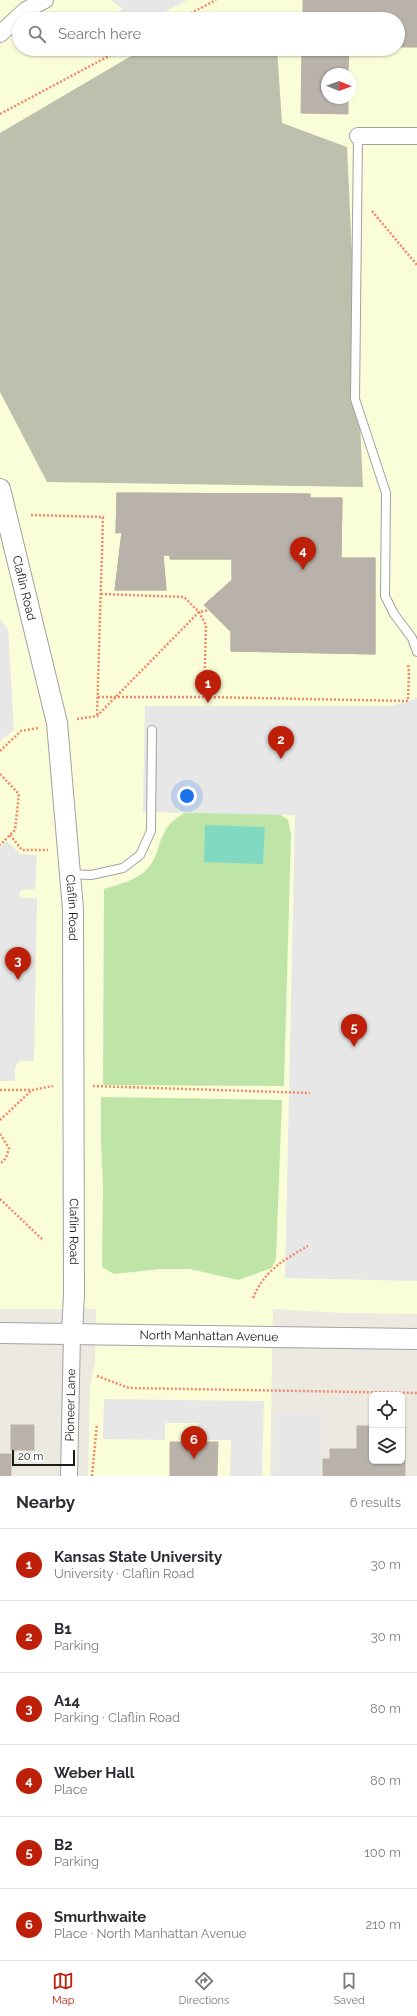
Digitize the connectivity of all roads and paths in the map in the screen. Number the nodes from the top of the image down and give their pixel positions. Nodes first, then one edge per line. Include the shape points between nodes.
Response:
1 (45, 0) edge
2 (216, 0) edge
3 (24, 12) edge
4 (193, 12) edge
5 (12, 23) edge
6 (0, 34) edge
7 (109, 56) edge
8 (0, 114) edge
9 (358, 136) joint
10 (417, 136) edge
11 (371, 211) dead end
12 (417, 264) edge
13 (0, 489) edge
14 (31, 515) dead end
15 (101, 594) junction
16 (209, 610) dead end
17 (200, 612) junction
18 (417, 652) edge
19 (407, 658) dead end
20 (115, 697) junction
21 (204, 697) junction
22 (98, 698) junction
23 (97, 716) junction
24 (74, 720) dead end
25 (42, 727) dead end
26 (152, 730) dead end
27 (0, 751) edge
28 (0, 774) edge
29 (10, 835) junction
30 (0, 845) edge
31 (50, 849) dead end
32 (70, 874) junction
33 (57, 1086) dead end
34 (92, 1086) dead end
35 (0, 1090) edge
36 (32, 1090) junction
37 (310, 1092) dead end
38 (0, 1120) edge
39 (0, 1134) edge
40 (0, 1164) edge
41 (0, 1199) edge
42 (42, 1240) dead end
43 (308, 1246) dead end
44 (253, 1298) dead end
45 (0, 1333) edge
46 (72, 1334) junction
47 (417, 1339) edge
48 (98, 1376) dead end
49 (417, 1393) edge
50 (97, 1424) dead end
51 (69, 1476) edge
52 (92, 1476) edge

1 - 3 street
2 - 4 path
5 - 6 street
7 - 8 path
9 - 10 street
9 - 18 lane via 355,398 386,493 385,596 394,614 412,638
11 - 12 path
13 - 32 street, Claflin Road via 57,723
14 - 15 path via 103,517
15 - 17 path via 184,597
15 - 22 path
16 - 17 path
17 - 20 path
17 - 21 path via 206,625
19 - 21 path via 408,701
20 - 21 path
20 - 22 path
20 - 23 path
22 - 23 path
23 - 24 path
25 - 27 path via 21,731
26 - 32 lane via 151,831 140,855 123,868 91,874
28 - 29 path via 19,794 15,830
29 - 30 path
29 - 31 path via 22,850
32 - 46 street, Claflin Road via 73,908 74,1070
33 - 36 path
34 - 37 path
35 - 36 path
36 - 38 path
39 - 40 path via 9,1148 6,1158
41 - 42 path
43 - 44 path via 279,1262 258,1287
45 - 46 street, North Manhattan Avenue
46 - 47 street, North Manhattan Avenue
46 - 51 street, Pioneer Lane
48 - 49 path via 129,1388
50 - 52 path

